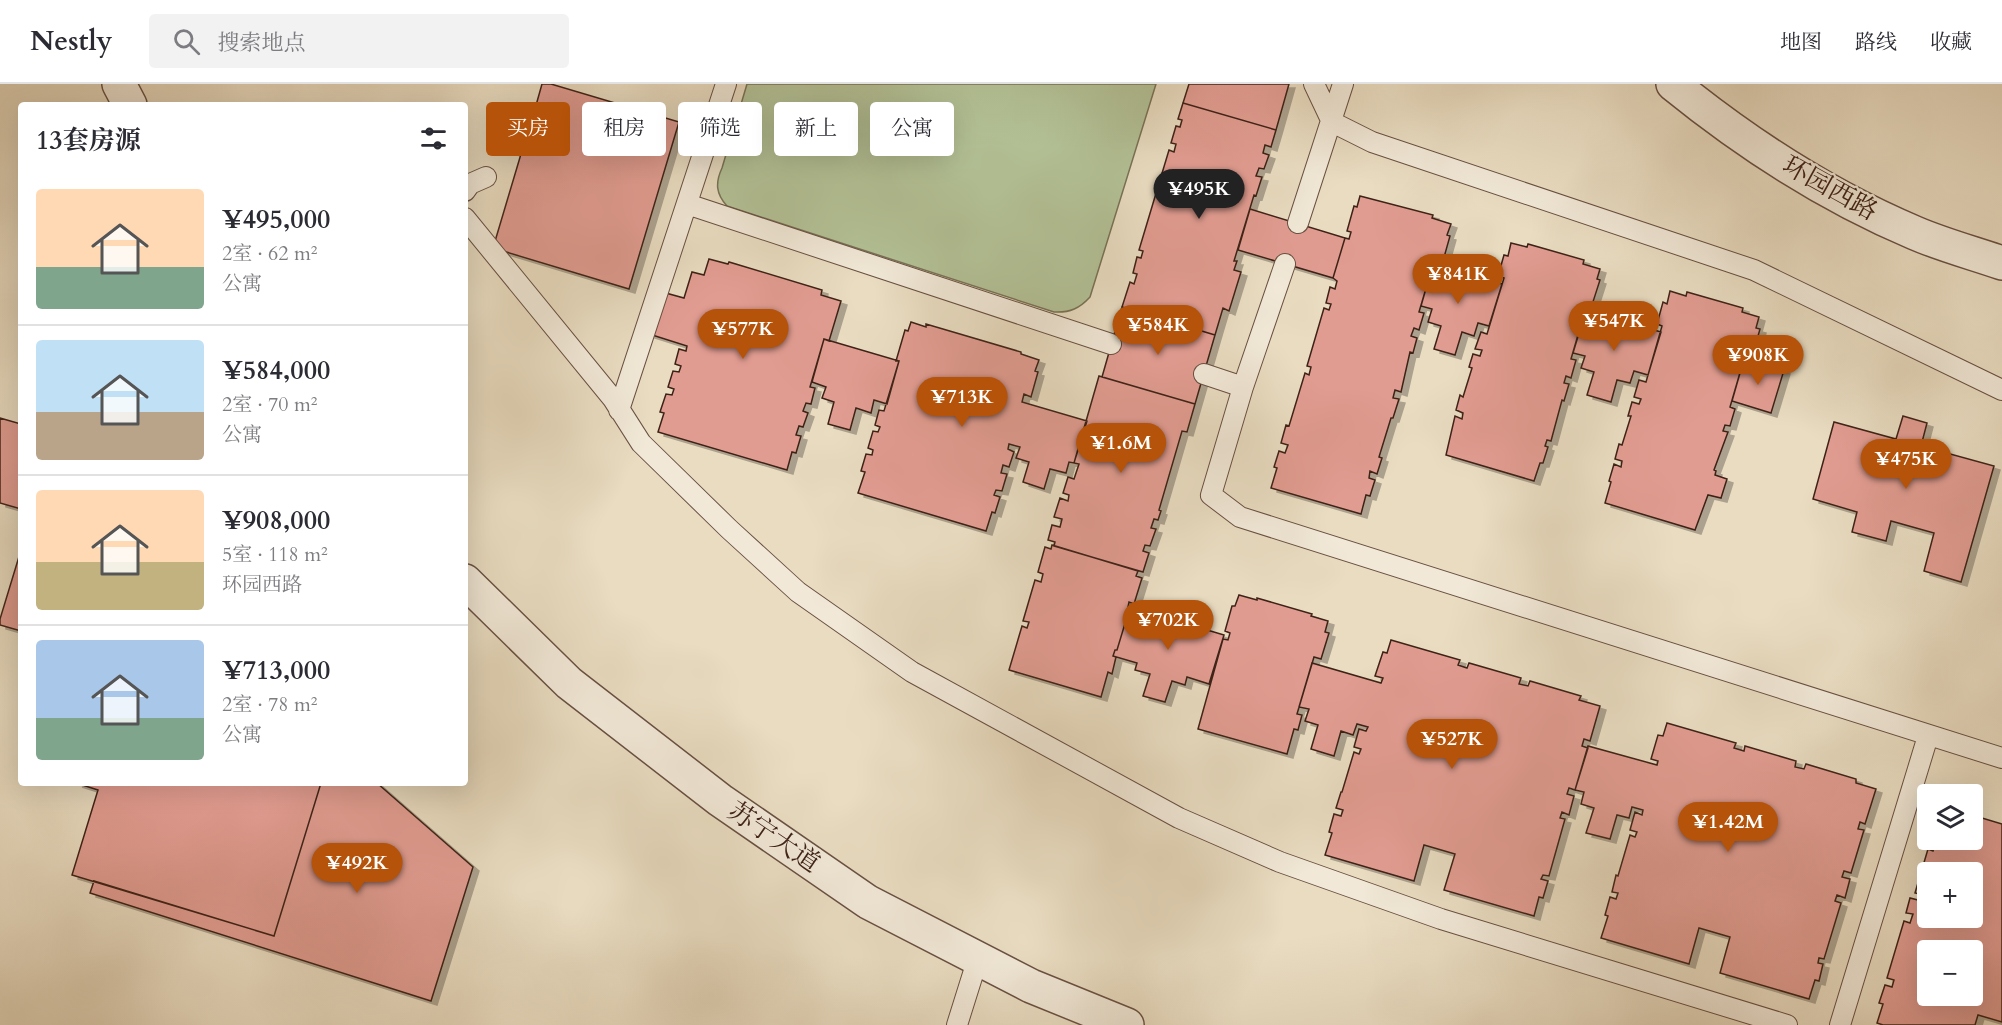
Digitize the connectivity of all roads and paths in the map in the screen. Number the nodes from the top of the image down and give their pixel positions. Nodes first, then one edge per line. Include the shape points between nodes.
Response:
1 (119, 84) edge
2 (726, 84) edge
3 (1314, 84) edge
4 (1343, 84) edge
5 (1673, 84) edge
6 (128, 102) edge
7 (1332, 122) junction
8 (486, 177) dead end
9 (468, 187) edge
10 (687, 204) junction
11 (468, 222) edge
12 (1298, 223) dead end
13 (2002, 263) edge
14 (1285, 264) dead end
15 (1111, 344) dead end
16 (1203, 374) dead end
17 (1243, 387) junction
18 (2002, 390) edge
19 (620, 410) junction
20 (468, 584) edge
21 (1928, 736) junction
22 (2002, 758) edge
23 (978, 958) junction
24 (957, 1025) edge
25 (1127, 1025) edge
26 (1787, 1025) edge
27 (1840, 1025) edge

1 - 6 street
2 - 10 lane
3 - 7 lane
4 - 7 lane
5 - 13 street, 环园西路 via 1719,121 1820,187 1916,234
7 - 12 lane
7 - 18 lane via 1372,142 1754,270
8 - 9 lane
10 - 15 lane
10 - 19 lane
11 - 19 lane
14 - 17 lane
16 - 17 lane
17 - 21 lane via 1210,495 1240,517
19 - 26 lane via 640,443 798,591 912,672 1179,818 1280,862 1441,919
20 - 23 street, 苏宁大道 via 569,683 720,800 868,902
21 - 22 lane
21 - 27 lane
23 - 24 lane
23 - 25 street, 苏宁大道 via 1030,986

